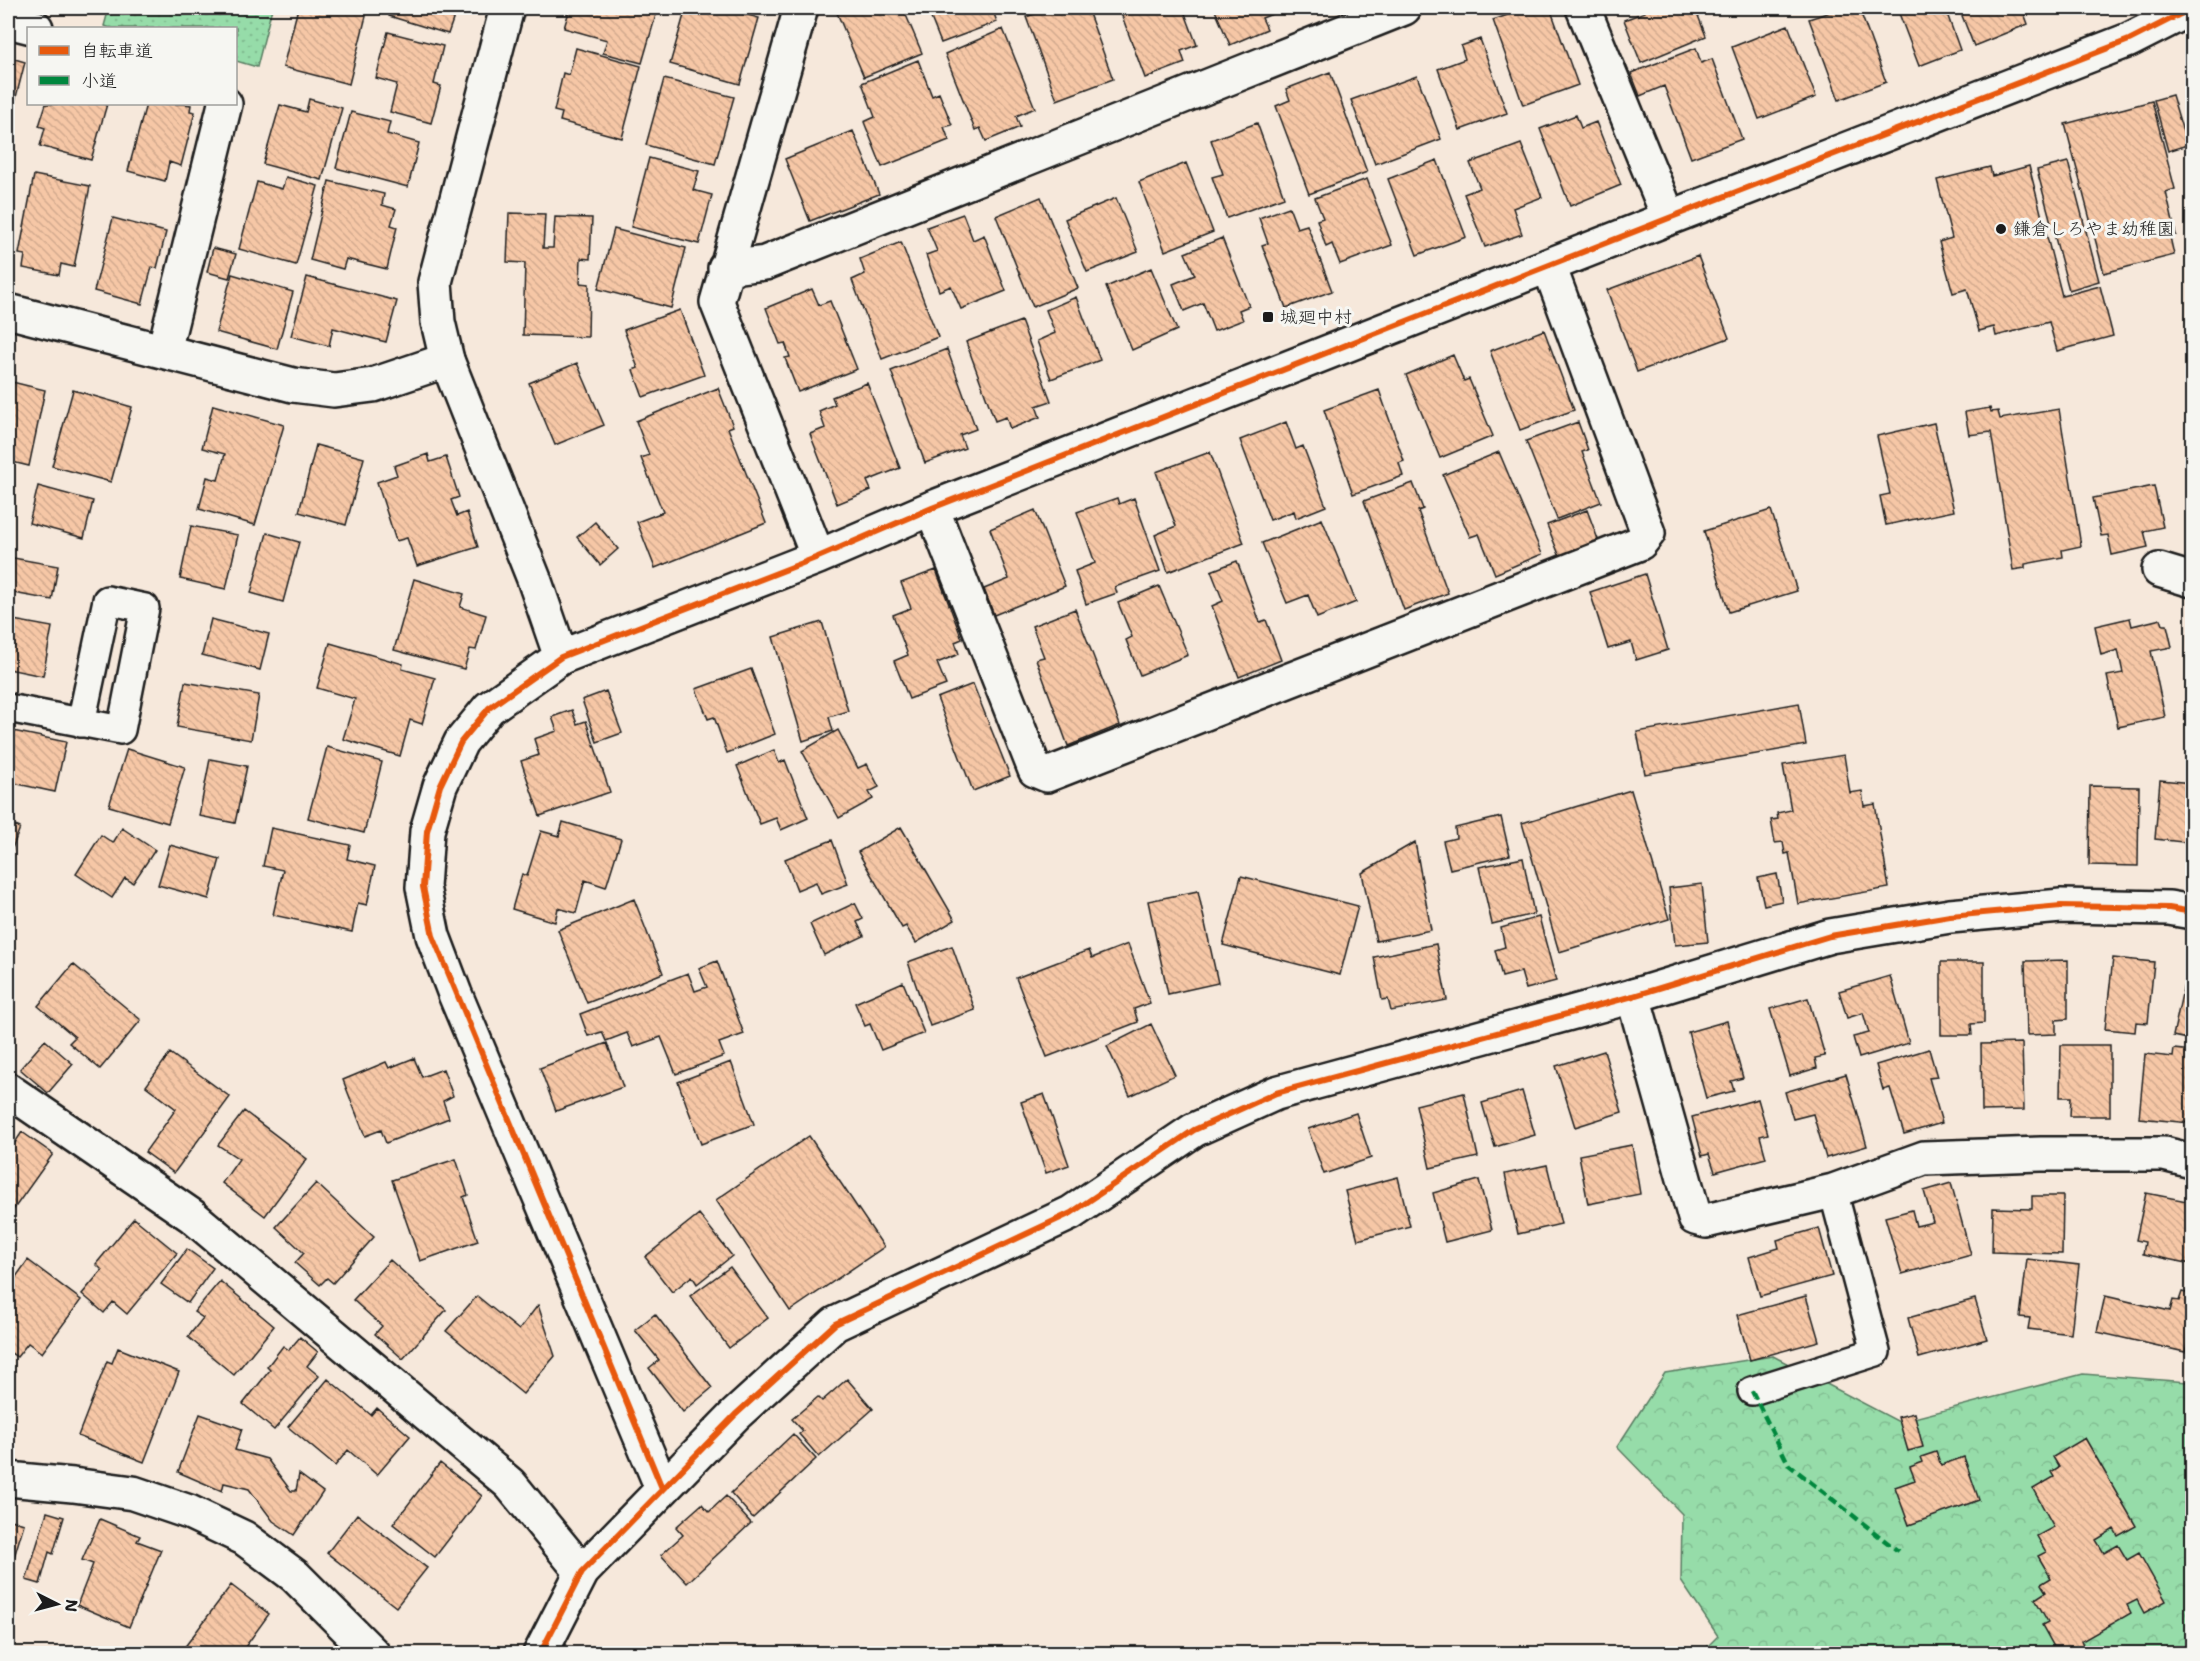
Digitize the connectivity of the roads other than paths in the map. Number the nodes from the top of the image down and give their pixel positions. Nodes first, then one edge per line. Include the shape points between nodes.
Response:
1 (507, 8) edge
2 (801, 8) edge
3 (1404, 8) edge
4 (1583, 8) edge
5 (2192, 8) edge
6 (8, 21) edge
7 (32, 27) edge
8 (225, 105) edge
9 (1670, 218) junction
10 (1549, 266) junction
11 (725, 268) junction
12 (8, 311) edge
13 (164, 351) junction
14 (447, 360) junction
15 (932, 508) junction
16 (818, 557) junction
17 (2159, 570) dead end
18 (2193, 580) edge
19 (561, 657) junction
20 (8, 708) edge
21 (81, 723) dead end
22 (2193, 912) edge
23 (1633, 996) junction
24 (8, 1090) edge
25 (2193, 1161) edge
26 (1833, 1191) junction
27 (1752, 1391) dead end
28 (8, 1479) edge
29 (662, 1488) junction
30 (582, 1572) junction
31 (373, 1653) edge
32 (540, 1653) edge

1 - 14 street via 435,282 438,322
2 - 11 street
3 - 11 street via 765,262
4 - 9 street
5 - 9 street via 2129,40
6 - 7 street
8 - 13 street
9 - 10 street
10 - 15 street
10 - 15 street via 1648,533 1640,543 1047,775 1035,770
11 - 16 street via 717,302
12 - 13 street
13 - 14 street via 293,385 334,390 373,385
14 - 19 street
15 - 16 street
16 - 19 street
17 - 18 street
19 - 29 street via 489,708 461,742 440,786 428,831 423,887 433,936 452,984
20 - 21 lane
22 - 23 street via 2061,906 1950,916 1830,936
23 - 26 street via 1695,1218 1706,1221
23 - 29 street via 1276,1093 1194,1130 1071,1213 835,1324
24 - 30 street via 192,1216 510,1484
25 - 26 street via 2164,1154 1924,1158
26 - 27 lane via 1876,1352
28 - 31 street via 133,1493 189,1512 244,1538 295,1576
29 - 30 street
30 - 32 street

